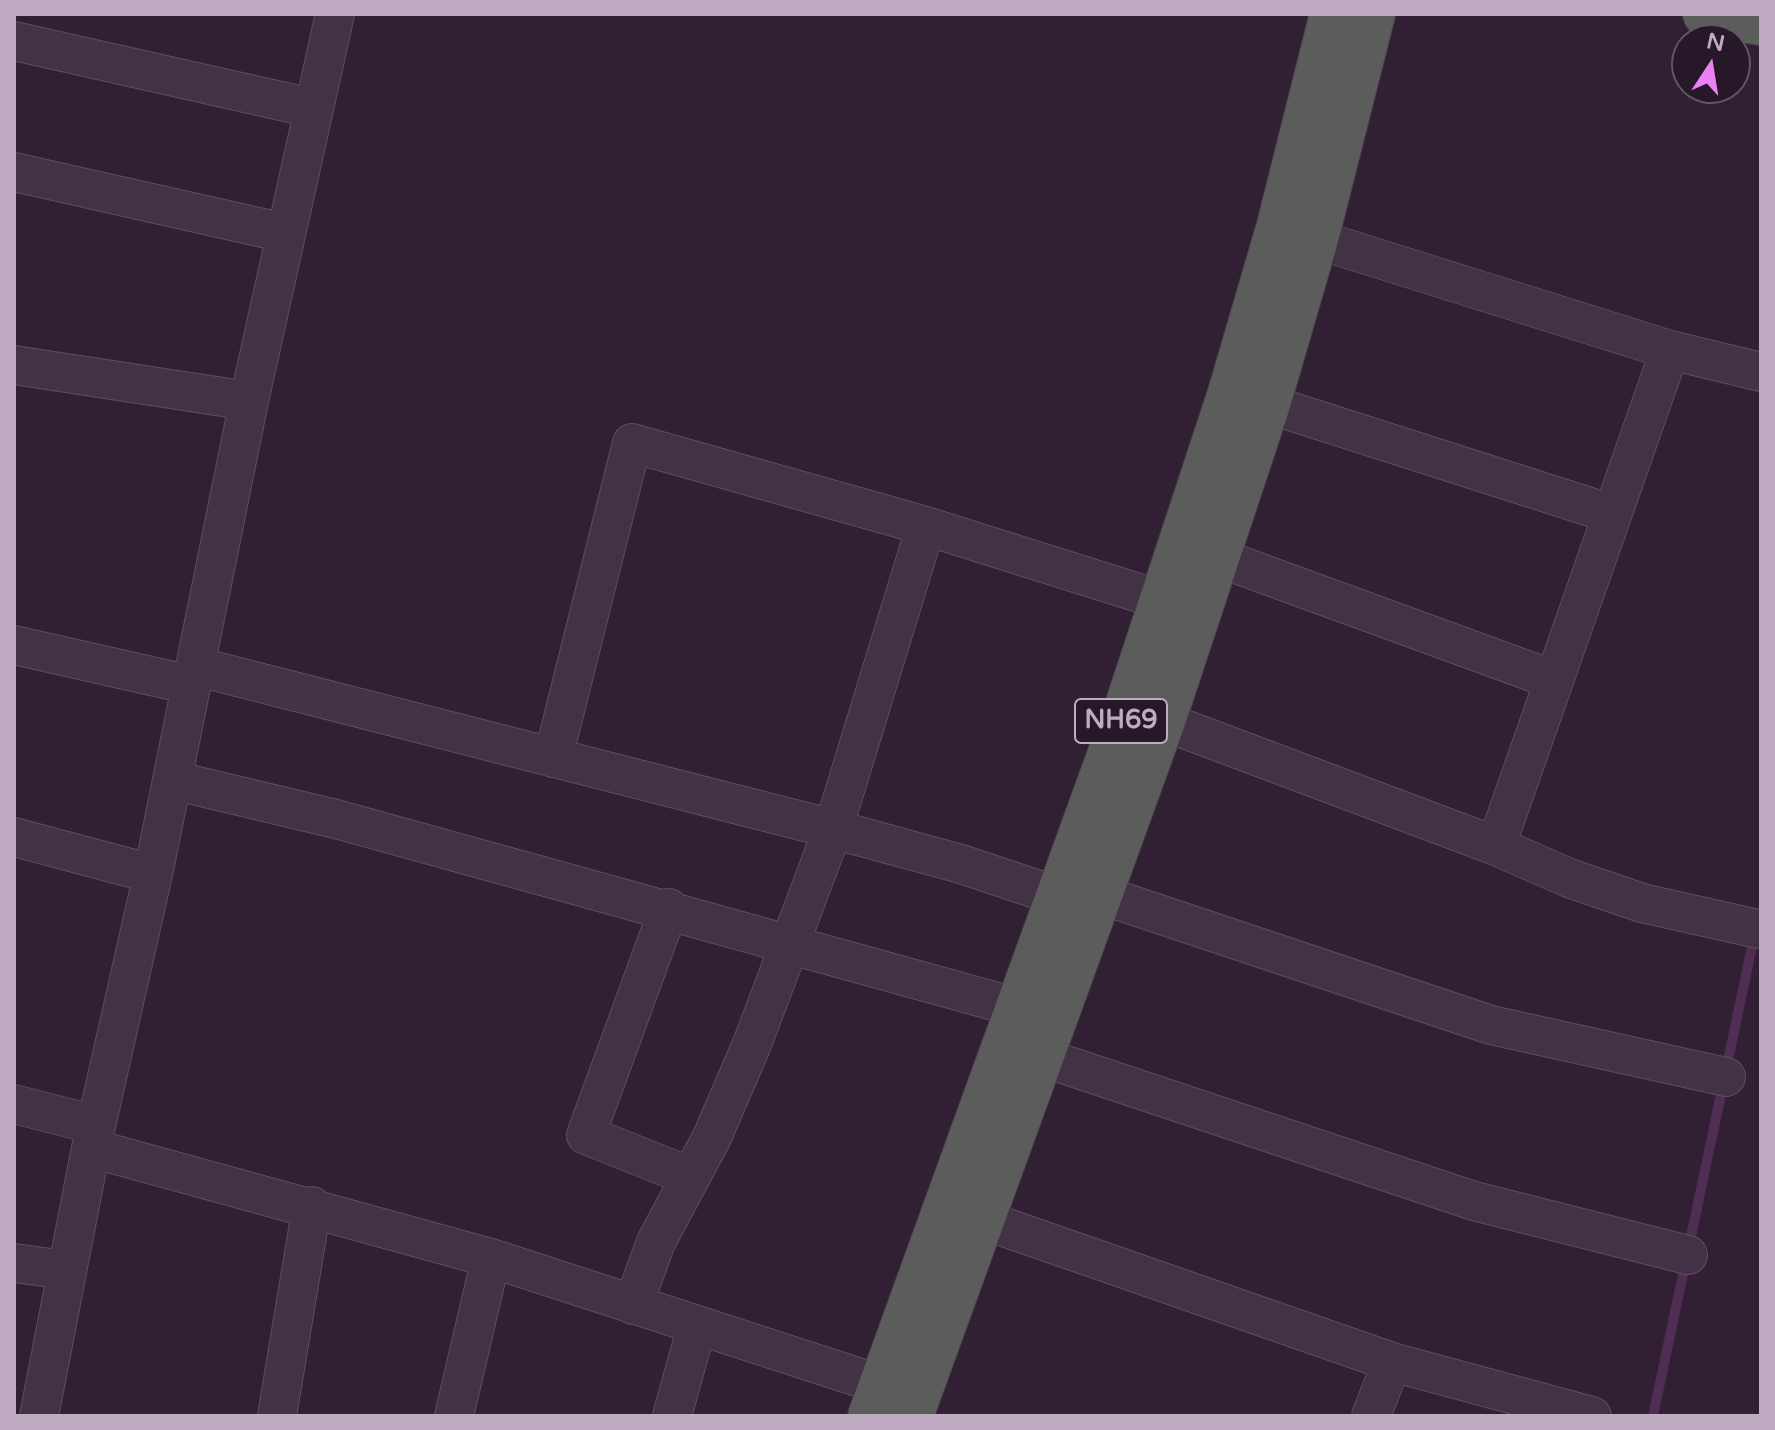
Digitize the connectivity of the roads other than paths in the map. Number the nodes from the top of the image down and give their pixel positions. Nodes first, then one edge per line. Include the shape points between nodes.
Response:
1 (335, 14) edge
2 (1332, 14) edge
3 (1373, 14) edge
4 (1705, 14) edge
5 (1761, 23) edge
6 (14, 41) edge
7 (312, 108) junction
8 (14, 172) edge
9 (285, 233) junction
10 (1316, 239) junction
11 (1670, 350) junction
12 (14, 365) edge
13 (1761, 372) edge
14 (249, 401) junction
15 (1268, 404) junction
16 (1612, 514) junction
17 (926, 526) junction
18 (1217, 557) junction
19 (1161, 600) junction
20 (14, 645) edge
21 (193, 676) junction
22 (1554, 680) junction
23 (1163, 721) junction
24 (553, 758) junction
25 (172, 780) junction
26 (833, 829) junction
27 (14, 837) edge
28 (1496, 846) junction
29 (153, 874) junction
30 (1078, 895) junction
31 (669, 908) junction
32 (1758, 929) dead end
33 (787, 944) junction
34 (1019, 1008) junction
35 (1042, 1057) junction
36 (1726, 1077) dead end
37 (14, 1104) edge
38 (93, 1137) junction
39 (691, 1177) junction
40 (312, 1206) junction
41 (984, 1220) junction
42 (1688, 1255) dead end
43 (491, 1258) junction
44 (14, 1263) edge
45 (66, 1270) junction
46 (633, 1305) junction
47 (697, 1326) junction
48 (1392, 1362) junction
49 (903, 1406) edge
50 (39, 1416) edge
51 (277, 1416) edge
52 (454, 1416) edge
53 (672, 1416) edge
54 (1371, 1416) edge
55 (1592, 1416) edge

1 - 7 street
2 - 19 highway, NH69 via 1235,378
3 - 10 highway, NH69
4 - 5 highway
6 - 7 street
7 - 9 street
8 - 9 street
9 - 14 street
10 - 11 street
10 - 15 highway, NH69
11 - 13 street
11 - 16 street
12 - 14 street
14 - 21 street
15 - 16 street
15 - 18 highway, NH69
16 - 22 street
17 - 19 street
17 - 24 street via 632,443
17 - 26 street
18 - 22 street
18 - 23 highway, NH69
19 - 30 highway, NH69
20 - 21 street
21 - 24 street
21 - 25 street
22 - 28 street
23 - 28 street
23 - 30 highway, NH69
24 - 26 street
25 - 29 street
25 - 31 street
26 - 30 street
26 - 33 street
27 - 29 street
28 - 32 street via 1642,903
29 - 38 street
30 - 34 highway, NH69
30 - 35 highway, NH69
30 - 36 street via 1491,1025
31 - 33 street
31 - 39 street via 586,1135
33 - 34 street
33 - 39 street via 752,1044
34 - 49 highway, NH69
35 - 41 highway, NH69
35 - 42 street via 1474,1201
37 - 38 street
38 - 40 street
38 - 45 street
39 - 46 street via 656,1242
40 - 43 street
40 - 51 street
41 - 48 street
41 - 49 highway, NH69
43 - 46 street
43 - 52 street
44 - 45 street
45 - 50 street
46 - 47 street
47 - 49 street
47 - 53 street
48 - 54 street
48 - 55 street

